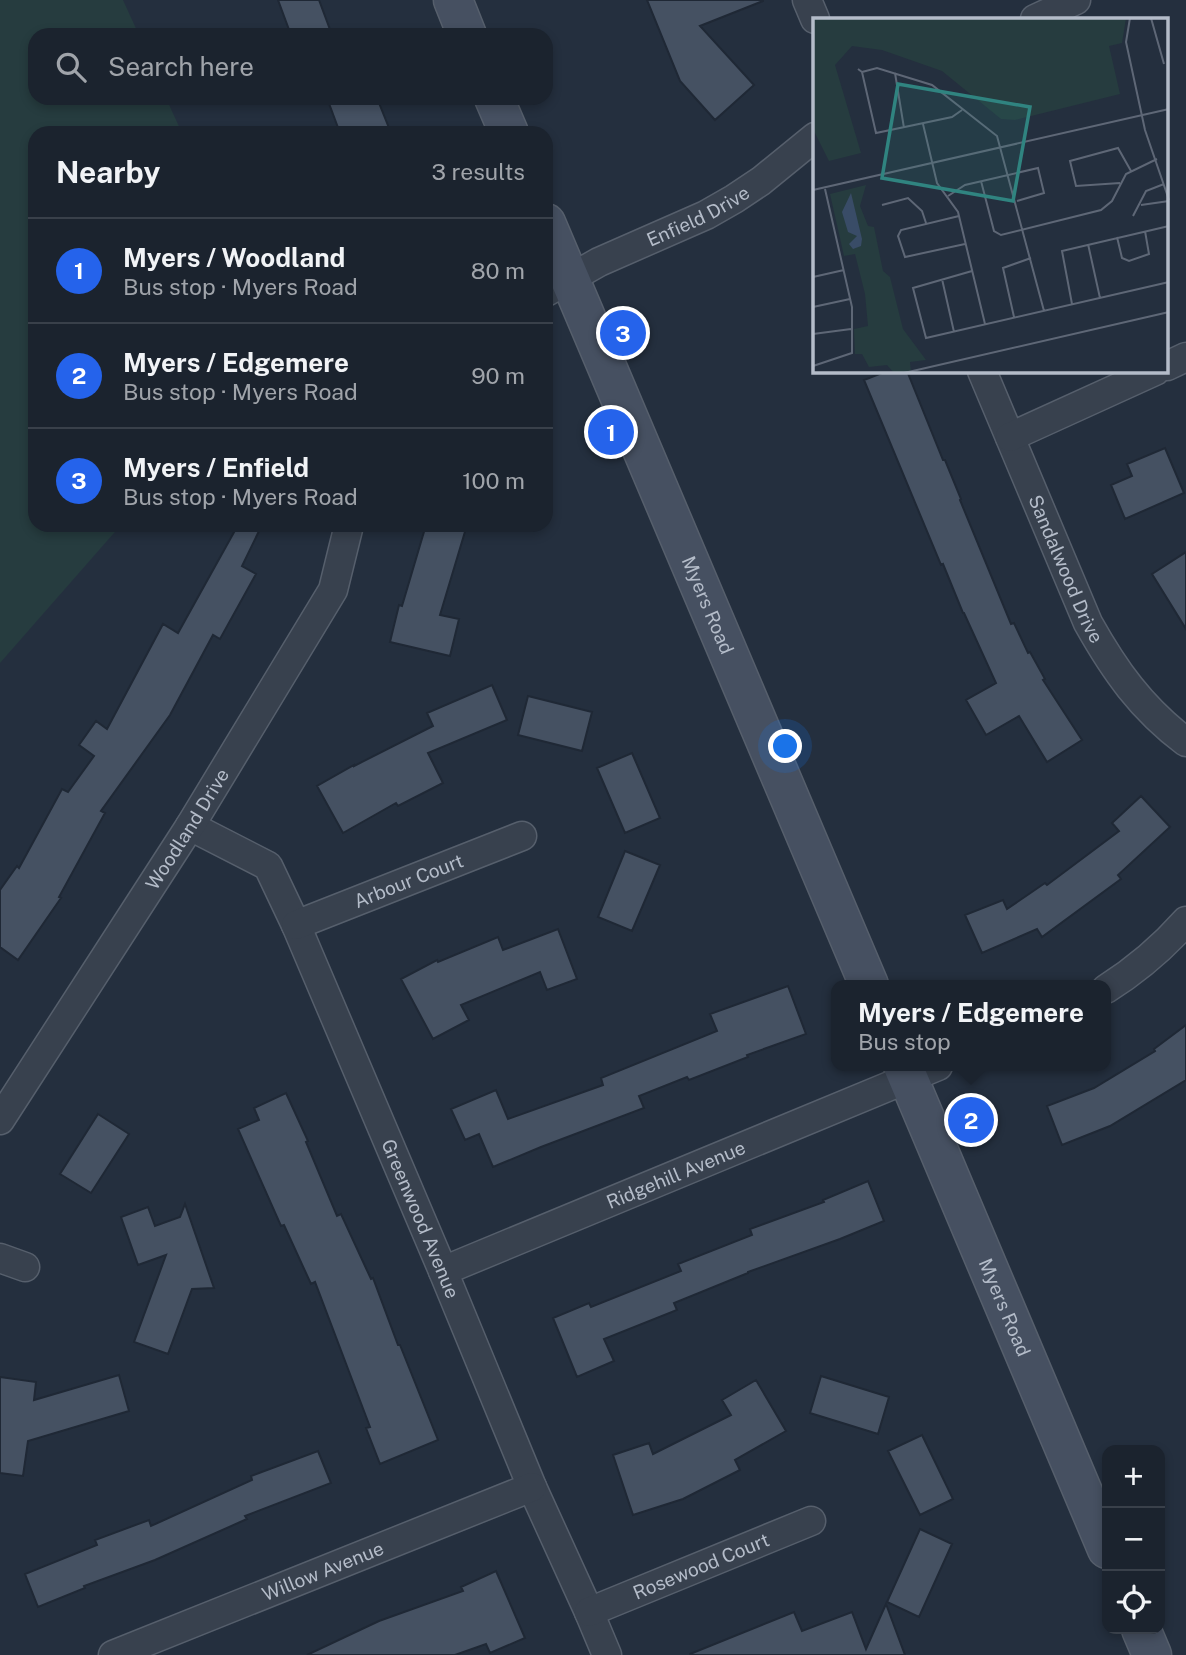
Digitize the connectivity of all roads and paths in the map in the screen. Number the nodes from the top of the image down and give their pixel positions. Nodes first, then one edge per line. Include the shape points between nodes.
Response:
1 (453, 0) edge
2 (807, 0) edge
3 (1076, 0) edge
4 (815, 18) edge
5 (1037, 18) edge
6 (464, 28) edge
7 (497, 105) edge
8 (506, 126) edge
9 (813, 139) edge
10 (553, 259) edge
11 (558, 285) edge
12 (1186, 357) edge
13 (1168, 366) edge
14 (983, 373) edge
15 (1151, 373) edge
16 (1010, 437) junction
17 (347, 532) edge
18 (1186, 743) edge
19 (190, 826) junction
20 (522, 836) dead end
21 (1186, 921) edge
22 (296, 925) junction
23 (867, 980) edge
24 (1111, 986) edge
25 (914, 1071) edge
26 (916, 1071) edge
27 (0, 1120) edge
28 (443, 1271) junction
29 (533, 1488) junction
30 (811, 1521) dead end
31 (1102, 1536) edge
32 (589, 1612) junction
33 (1143, 1634) edge
34 (113, 1655) edge
35 (607, 1655) edge
36 (1152, 1655) edge

1 - 6 main road
2 - 4 street
3 - 5 street
7 - 8 main road
9 - 11 street, Enfield Drive via 734,199
10 - 11 main road, Myers Road
11 - 23 main road, Myers Road
12 - 13 street
14 - 16 street, Sandalwood Drive
15 - 16 street
16 - 18 street, Sandalwood Drive via 1107,658 1127,686
17 - 19 street, Woodland Drive via 332,590
19 - 22 street, Greenwood Avenue via 268,866
19 - 27 street, Woodland Drive
20 - 22 street, Arbour Court
21 - 24 street via 1129,975
22 - 28 street, Greenwood Avenue
25 - 28 street, Ridgehill Avenue
26 - 31 main road, Myers Road
28 - 29 street, Greenwood Avenue
29 - 32 street, Greenwood Avenue
29 - 34 street, Willow Avenue
30 - 32 street, Rosewood Court
32 - 35 street, Greenwood Avenue
33 - 36 main road

